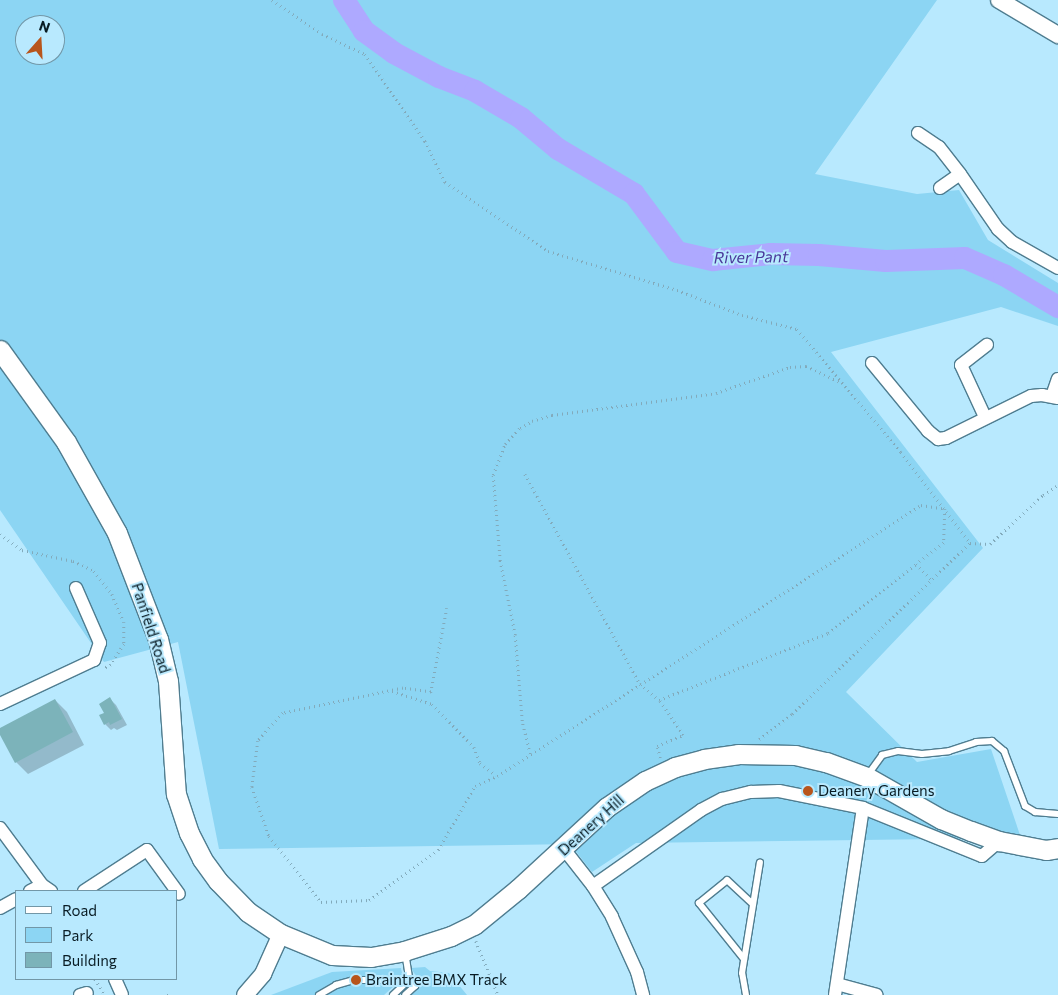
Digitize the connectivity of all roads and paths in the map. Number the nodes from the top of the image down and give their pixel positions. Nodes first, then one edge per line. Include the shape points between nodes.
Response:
1 (272, 0) edge
2 (999, 0) edge
3 (1058, 34) edge
4 (918, 133) dead end
5 (960, 174) junction
6 (940, 188) dead end
7 (1058, 268) edge
8 (987, 345) dead end
9 (0, 350) edge
10 (872, 363) dead end
11 (1058, 379) edge
12 (841, 382) junction
13 (1055, 397) edge
14 (985, 417) junction
15 (525, 474) dead end
16 (1058, 485) edge
17 (945, 509) junction
18 (0, 534) edge
19 (970, 543) junction
20 (916, 564) junction
21 (932, 580) junction
22 (76, 588) dead end
23 (447, 608) dead end
24 (102, 669) dead end
25 (640, 684) junction
26 (390, 690) junction
27 (659, 700) junction
28 (0, 704) edge
29 (530, 754) junction
30 (738, 754) junction
31 (664, 772) junction
32 (497, 776) junction
33 (866, 777) junction
34 (864, 808) junction
35 (1058, 814) edge
36 (0, 828) edge
37 (999, 841) junction
38 (1058, 848) edge
39 (564, 849) junction
40 (760, 862) dead end
41 (593, 886) junction
42 (46, 888) edge
43 (86, 890) edge
44 (176, 890) edge
45 (15, 900) edge
46 (753, 904) junction
47 (0, 908) edge
48 (470, 926) junction
49 (280, 934) junction
50 (404, 951) junction
51 (744, 959) junction
52 (96, 980) edge
53 (114, 980) edge
54 (408, 980) junction
55 (836, 989) edge
56 (105, 995) edge
57 (122, 995) edge
58 (245, 995) edge
59 (319, 995) edge
60 (393, 995) edge
61 (405, 995) edge
62 (498, 995) edge
63 (643, 995) edge
64 (746, 995) edge
65 (877, 995) edge

1 - 12 path via 322,34 365,54 425,141 446,182 548,250 677,290 742,315 798,329
2 - 3 street
4 - 5 street via 939,147
5 - 6 street
5 - 7 street via 998,229 1012,242
8 - 14 street via 961,365
9 - 49 main road, Panfield Road via 66,442 117,533 158,639 168,681 176,794 189,833 218,881 248,912
10 - 14 street via 938,439
11 - 13 street
12 - 17 path
12 - 29 path via 806,366 790,367 716,393 552,415 520,428 504,444 494,474 500,561 515,635 522,721
13 - 14 street via 1031,396
15 - 25 path
16 - 19 path via 990,544
17 - 19 path
17 - 20 path via 944,543
17 - 25 path via 921,505
18 - 24 path via 22,550 73,561 94,571 112,594 124,622 124,644 111,665
19 - 21 path
20 - 21 path
20 - 27 path via 828,633
21 - 30 path via 792,714
22 - 28 street via 100,643 94,660
23 - 26 path via 431,692 403,688
25 - 27 path
25 - 29 path
26 - 32 path via 432,704 474,747 480,762
26 - 32 path via 283,712 258,742 252,787 269,836 321,902 368,900 438,850 475,786
27 - 31 path via 683,735 657,746
29 - 32 path
30 - 31 main road, Deanery Hill via 704,759
30 - 33 main road, Deanery Hill via 795,755
31 - 39 main road, Deanery Hill via 622,796
33 - 35 lane via 882,755 949,751 976,742 992,741 1004,751 1025,806 1035,812
33 - 37 main road, Deanery Hill via 941,819
34 - 37 street via 982,856
34 - 41 street via 779,791 751,792 722,799 672,829
34 - 55 street
36 - 42 street
37 - 38 main road, Deanery Hill via 1046,850
39 - 41 street
39 - 48 main road, Deanery Hill
40 - 46 lane
41 - 63 street via 612,917 637,972
43 - 44 street via 147,850
45 - 47 street
46 - 51 lane
46 - 51 lane via 727,880 699,903
48 - 50 main road, Deanery Hill via 451,936
48 - 62 path
49 - 50 main road, Deanery Hill via 332,954 371,957
49 - 58 street via 263,974
50 - 54 lane
51 - 64 lane via 742,972
52 - 56 path
53 - 57 street
54 - 59 lane via 353,980
54 - 60 lane
54 - 61 lane via 416,986
55 - 65 street

